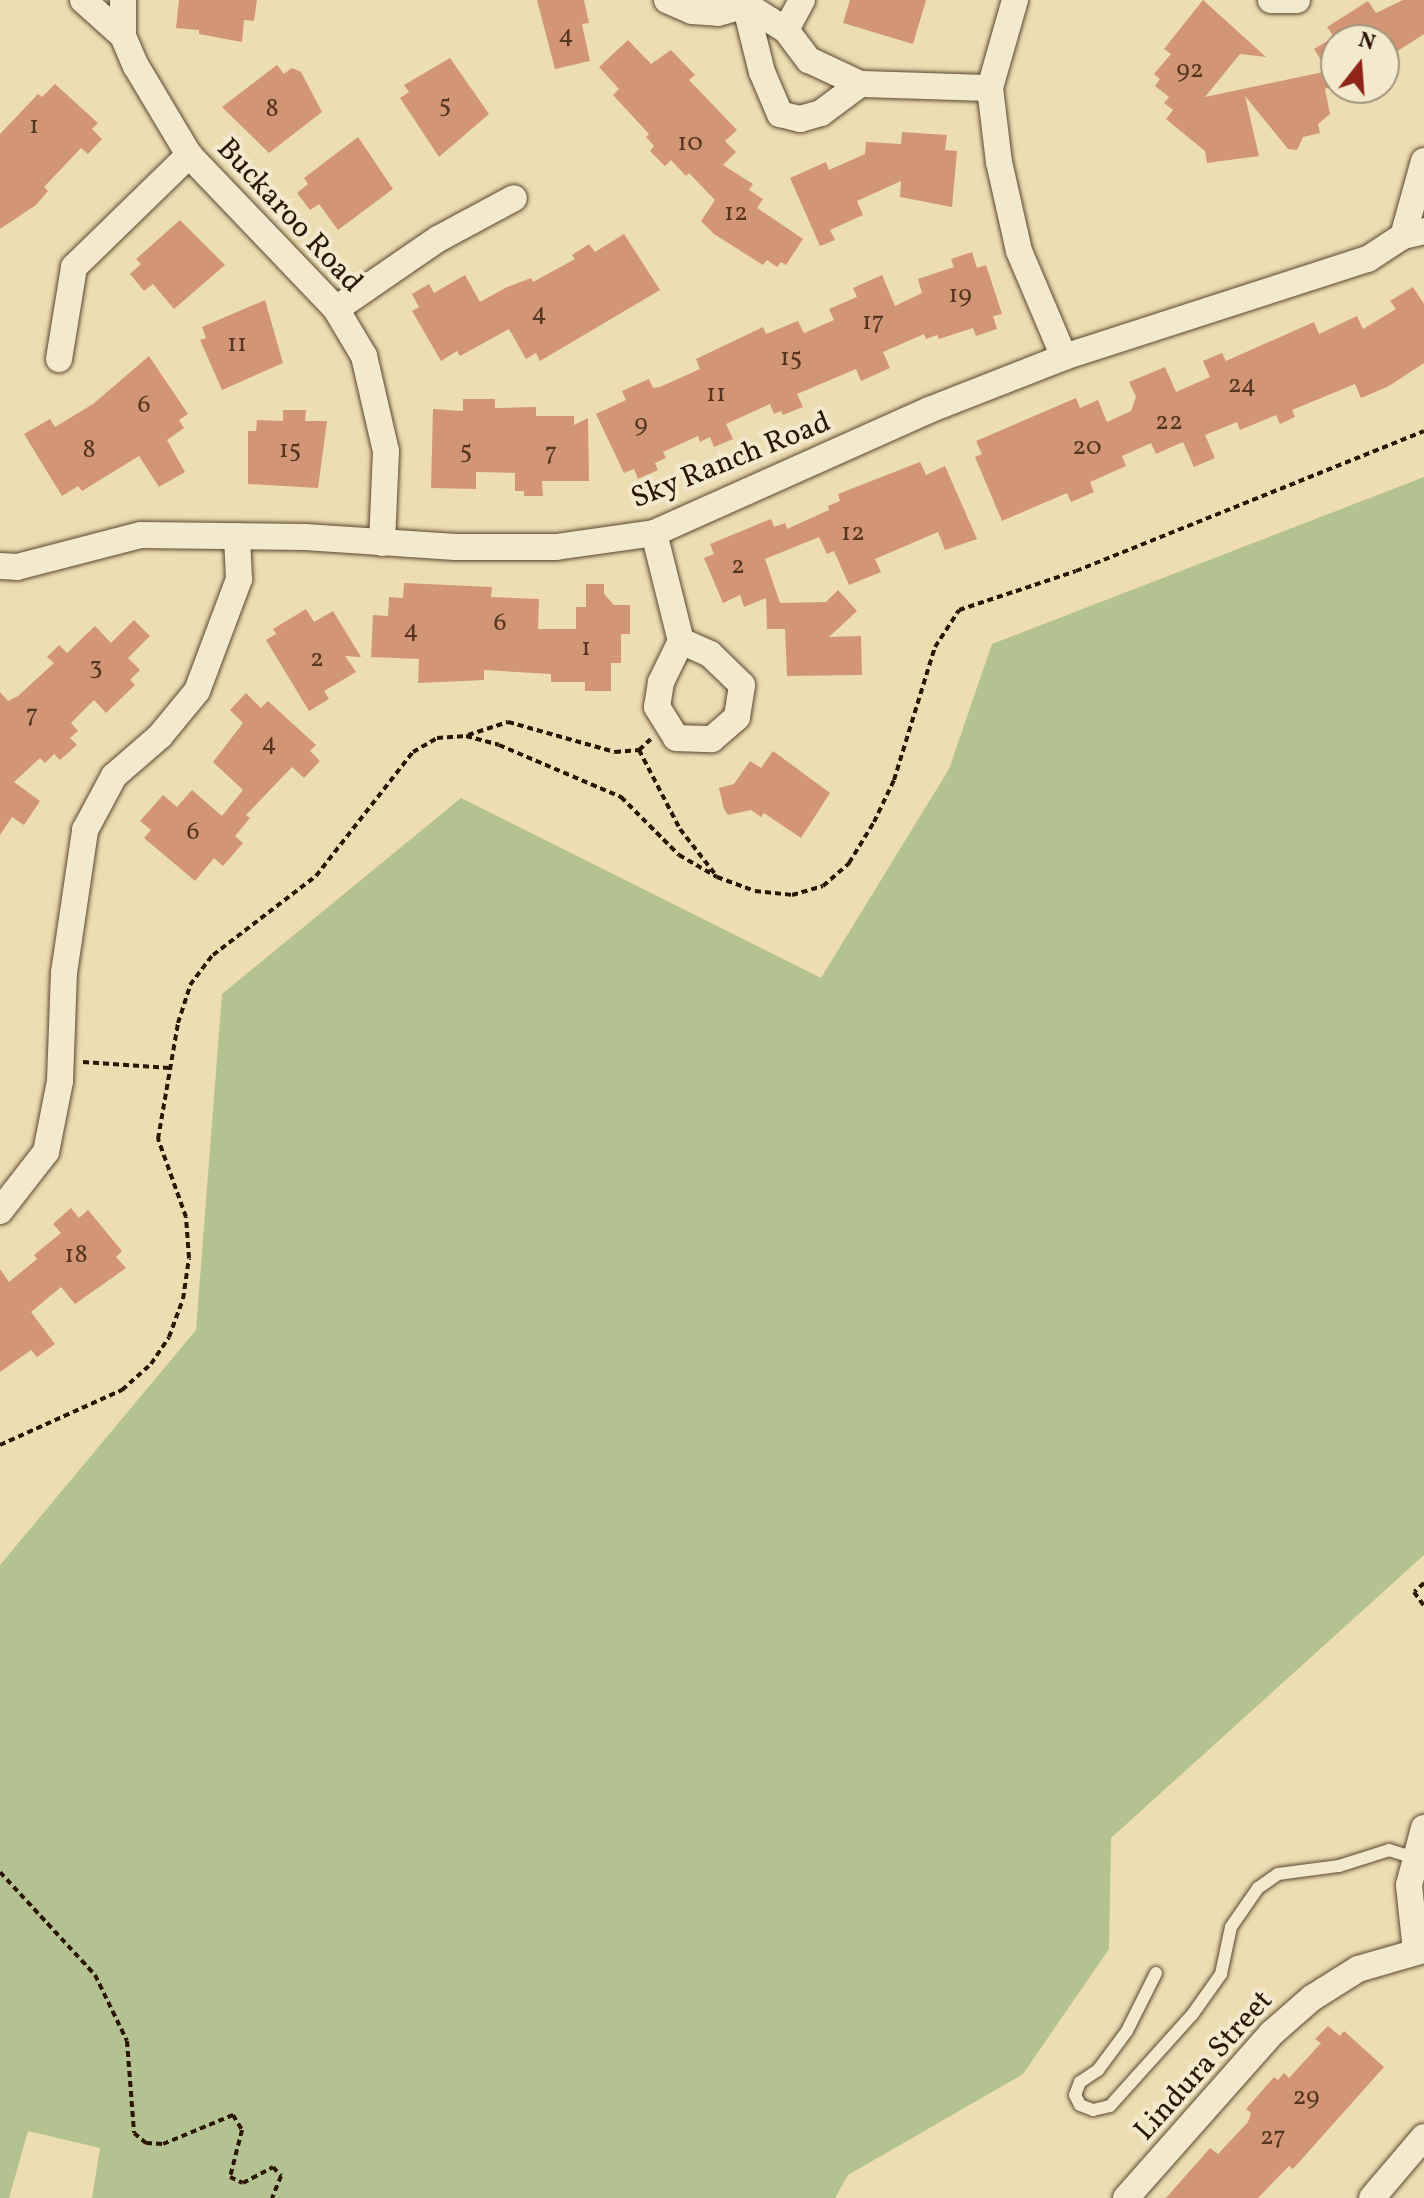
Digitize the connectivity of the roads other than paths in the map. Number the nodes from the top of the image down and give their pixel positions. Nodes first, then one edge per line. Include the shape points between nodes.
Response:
1 (83, 0) edge
2 (123, 0) edge
3 (667, 0) edge
4 (802, 0) edge
5 (1015, 0) edge
6 (1271, 0) edge
7 (1297, 0) edge
8 (745, 2) edge
9 (786, 30) junction
10 (123, 36) junction
11 (860, 84) junction
12 (990, 88) junction
13 (189, 155) junction
14 (1424, 161) edge
15 (514, 198) dead end
16 (1414, 233) edge
17 (336, 309) junction
18 (1064, 357) junction
19 (59, 359) dead end
20 (654, 533) junction
21 (237, 536) junction
22 (382, 543) junction
23 (0, 566) edge
24 (681, 641) dead end
25 (0, 1211) edge
26 (1424, 1828) edge
27 (1415, 1858) junction
28 (1420, 1950) edge
29 (1156, 1973) dead end
30 (1424, 2137) edge
31 (1126, 2198) edge
32 (1372, 2198) edge

1 - 10 street, Buckaroo Road
2 - 10 street, Buckaroo Road
3 - 8 street via 692,11 718,13
4 - 9 street
5 - 12 street
6 - 7 street
8 - 9 street
8 - 11 street via 762,72 780,114 800,119 821,113
9 - 11 street via 809,60
10 - 13 street, Buckaroo Road via 155,103
11 - 12 street
12 - 18 street via 999,162 1019,251
13 - 17 street, Buckaroo Road
13 - 19 street via 74,267
14 - 16 street, Sky Ranch Road
15 - 17 street via 438,239
16 - 18 street, Sky Ranch Road via 1368,259
17 - 22 street, Buckaroo Road via 364,356 380,413 386,451
18 - 20 street, Sky Ranch Road via 929,410
20 - 22 street, Sky Ranch Road via 556,547
20 - 24 street
21 - 22 street, Sky Ranch Road
21 - 23 street, Sky Ranch Road via 141,535 17,567
21 - 25 street via 239,579 197,691 160,736 114,776 85,830 46,1152
26 - 27 street
27 - 28 street via 1409,1885
27 - 29 lane via 1389,1850 1339,1866 1278,1874 1258,1888 1231,1927 1221,1974 1192,2015 1110,2106 1093,2110 1080,2105 1075,2095 1080,2082 1098,2070 1127,2031
28 - 31 street, Lindura Street via 1358,1969 1312,1998 1272,2033
30 - 32 street

